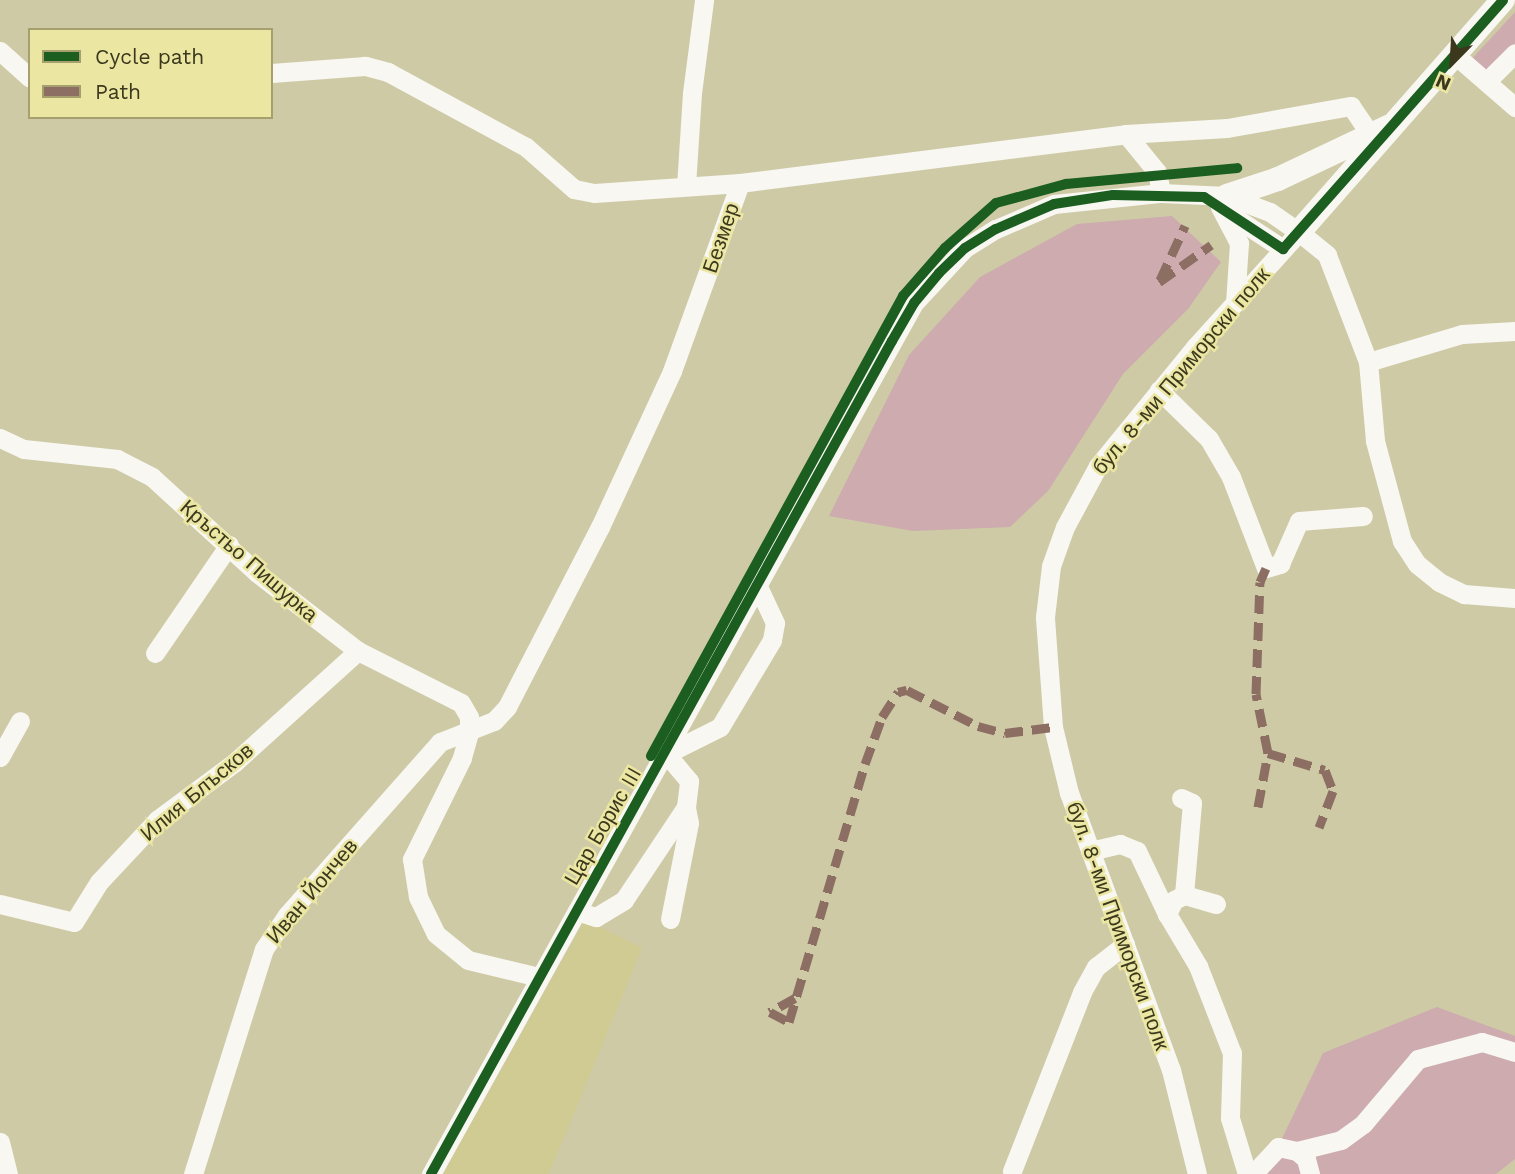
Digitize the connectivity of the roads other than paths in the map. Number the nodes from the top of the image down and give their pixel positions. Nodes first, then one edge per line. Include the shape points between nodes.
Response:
1 (704, 0) edge
2 (1503, 0) edge
3 (0, 51) edge
4 (1515, 52) edge
5 (1454, 54) junction
6 (273, 73) edge
7 (28, 76) edge
8 (1488, 80) junction
9 (1515, 107) edge
10 (1401, 121) junction
11 (1126, 134) junction
12 (1371, 136) junction
13 (740, 183) junction
14 (686, 186) junction
15 (1161, 193) junction
16 (1217, 200) junction
17 (1291, 241) junction
18 (1235, 303) junction
19 (1515, 331) edge
20 (1368, 362) junction
21 (1159, 390) junction
22 (0, 438) edge
23 (1363, 516) dead end
24 (229, 545) junction
25 (758, 587) junction
26 (1515, 598) edge
27 (358, 651) junction
28 (155, 653) dead end
29 (20, 721) dead end
30 (469, 733) junction
31 (666, 754) junction
32 (0, 757) edge
33 (1181, 798) dead end
34 (686, 807) junction
35 (1090, 851) junction
36 (1184, 895) junction
37 (0, 904) edge
38 (1216, 904) dead end
39 (576, 911) junction
40 (1167, 914) junction
41 (670, 919) dead end
42 (1125, 944) junction
43 (539, 977) junction
44 (1515, 1052) edge
45 (0, 1142) edge
46 (1297, 1151) junction
47 (1012, 1171) dead end
48 (8, 1174) edge
49 (193, 1174) edge
50 (431, 1174) edge
51 (1197, 1174) edge
52 (1247, 1174) edge
53 (1253, 1174) edge
54 (1310, 1174) edge

1 - 14 street
2 - 5 main road, бул. 8-ми Приморски полк
3 - 7 street
4 - 8 street
5 - 8 street
5 - 10 main road, бул. 8-ми Приморски полк
6 - 14 street, Безмер via 365,66 388,72 526,147 575,189 594,193
8 - 9 street
10 - 12 main road
10 - 17 main road, бул. 8-ми Приморски полк
11 - 12 street via 1227,128 1350,106
11 - 13 street
11 - 15 street via 1157,172
12 - 16 main road via 1278,179
13 - 14 street, Безмер
13 - 30 street, Безмер via 691,324 600,527 507,707 494,721
15 - 16 street, Цар Борис III
15 - 25 street, Цар Борис III via 1054,204 996,229 965,248 939,273 914,303
16 - 17 street, Цар Борис III via 1269,212
16 - 18 street via 1239,243
17 - 18 street, бул. 8-ми Приморски полк
17 - 20 street, Цар Борис III via 1327,255
18 - 21 street, бул. 8-ми Приморски полк
19 - 20 street via 1462,334
20 - 26 street, Цар Борис III via 1375,441 1402,541 1417,564 1439,582 1464,594
21 - 23 street via 1209,439 1231,477 1266,568 1280,564 1299,521
21 - 35 street, бул. 8-ми Приморски полк via 1081,495 1051,566 1045,617 1053,727 1069,793
22 - 24 street, Кръстьо Пишурка via 24,449 117,459 152,477
24 - 27 street, Кръстьо Пишурка via 257,573
24 - 28 street
25 - 31 street, Цар Борис III
25 - 31 street via 775,623 772,640 720,727
27 - 30 street, Кръстьо Пишурка via 461,703 469,717
27 - 37 street, Илия Блъсков via 235,762 157,820 99,882 74,922
29 - 32 street
30 - 43 street via 462,758 412,859 418,897 436,934 458,953 485,967
30 - 49 street, Иван Йончев via 440,742 287,915 264,949
31 - 34 street via 689,780
31 - 39 street, Цар Борис III
33 - 36 street via 1192,803
34 - 39 street via 624,901 597,917
34 - 41 street via 689,823
35 - 40 street via 1120,844 1138,850
35 - 42 street, бул. 8-ми Приморски полк
36 - 38 street
36 - 40 street via 1174,900
39 - 43 street, Цар Борис III
40 - 52 street via 1198,965 1232,1054 1230,1118
42 - 47 street via 1096,967 1082,992
42 - 51 street, бул. 8-ми Приморски полк via 1171,1070
43 - 50 street, Цар Борис III
44 - 46 street via 1482,1042 1418,1059 1363,1124 1341,1140
45 - 48 street
46 - 53 street via 1273,1149
46 - 54 street via 1306,1159

